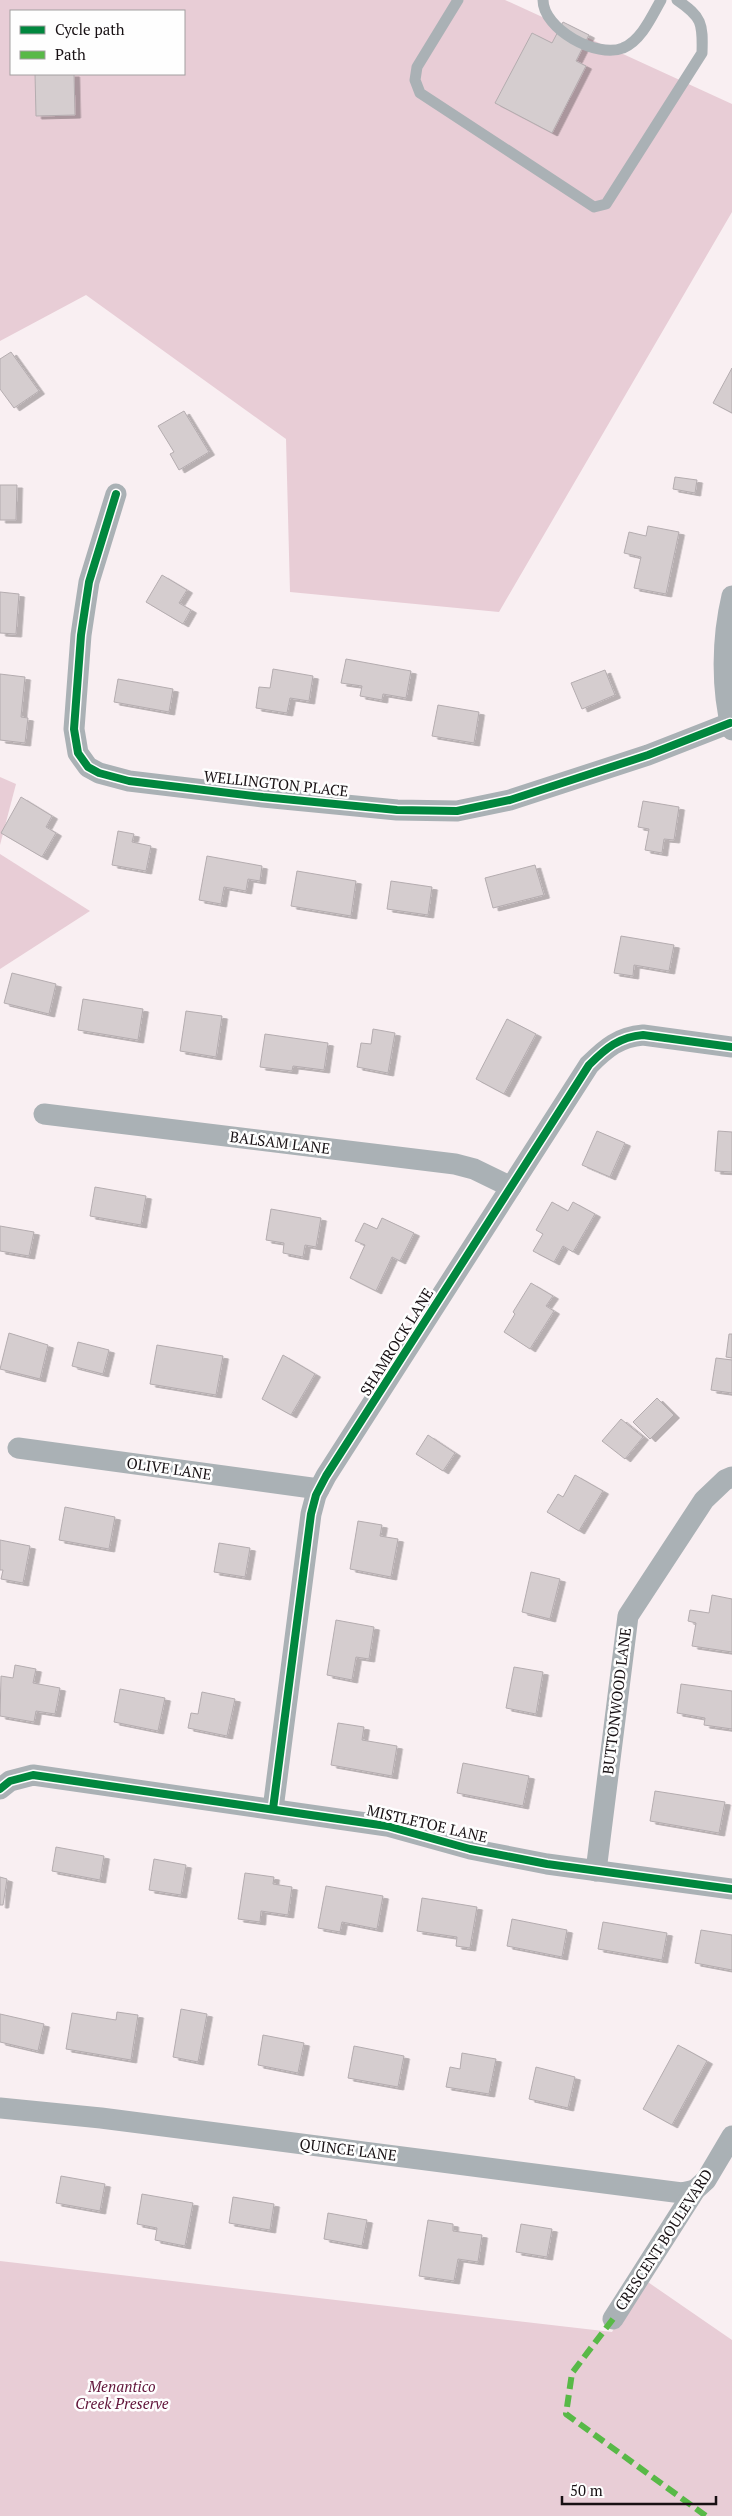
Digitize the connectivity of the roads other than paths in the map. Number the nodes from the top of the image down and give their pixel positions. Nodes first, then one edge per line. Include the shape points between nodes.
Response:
1 (458, 0) edge
2 (543, 0) edge
3 (661, 0) edge
4 (677, 0) edge
5 (116, 494) dead end
6 (732, 596) edge
7 (731, 726) edge
8 (732, 1046) edge
9 (44, 1114) dead end
10 (511, 1187) junction
11 (18, 1448) dead end
12 (732, 1477) edge
13 (319, 1489) junction
14 (0, 1789) edge
15 (273, 1809) junction
16 (596, 1871) junction
17 (732, 1889) edge
18 (0, 2108) edge
19 (732, 2136) edge
20 (695, 2190) junction
21 (612, 2319) dead end

1 - 4 lane via 417,67 415,80 420,93 594,207 606,204 702,53 702,31 695,12
2 - 3 lane via 543,10 552,23 586,46 608,52 625,48 643,31
5 - 7 street, WELLINGTON PLACE via 90,582 81,635 74,730 78,753 88,767 99,773 128,781 263,797 398,810 457,811 510,800
6 - 7 street via 726,635 725,681
8 - 10 street, SHAMROCK LANE via 644,1035 618,1040 589,1065
9 - 10 street, BALSAM LANE via 455,1164 474,1169
10 - 13 street, SHAMROCK LANE
11 - 13 street, OLIVE LANE
12 - 16 street, BUTTONWOOD LANE via 724,1480 704,1500 628,1616
13 - 15 street, SHAMROCK LANE via 311,1514
14 - 15 street, MISTLETOE LANE via 10,1781 33,1775
15 - 16 street, MISTLETOE LANE via 387,1826 470,1849
16 - 17 street, MISTLETOE LANE
18 - 20 street, QUINCE LANE via 101,2118 682,2193
19 - 20 street, CRESCENT BOULEVARD via 706,2180
20 - 21 street, CRESCENT BOULEVARD

